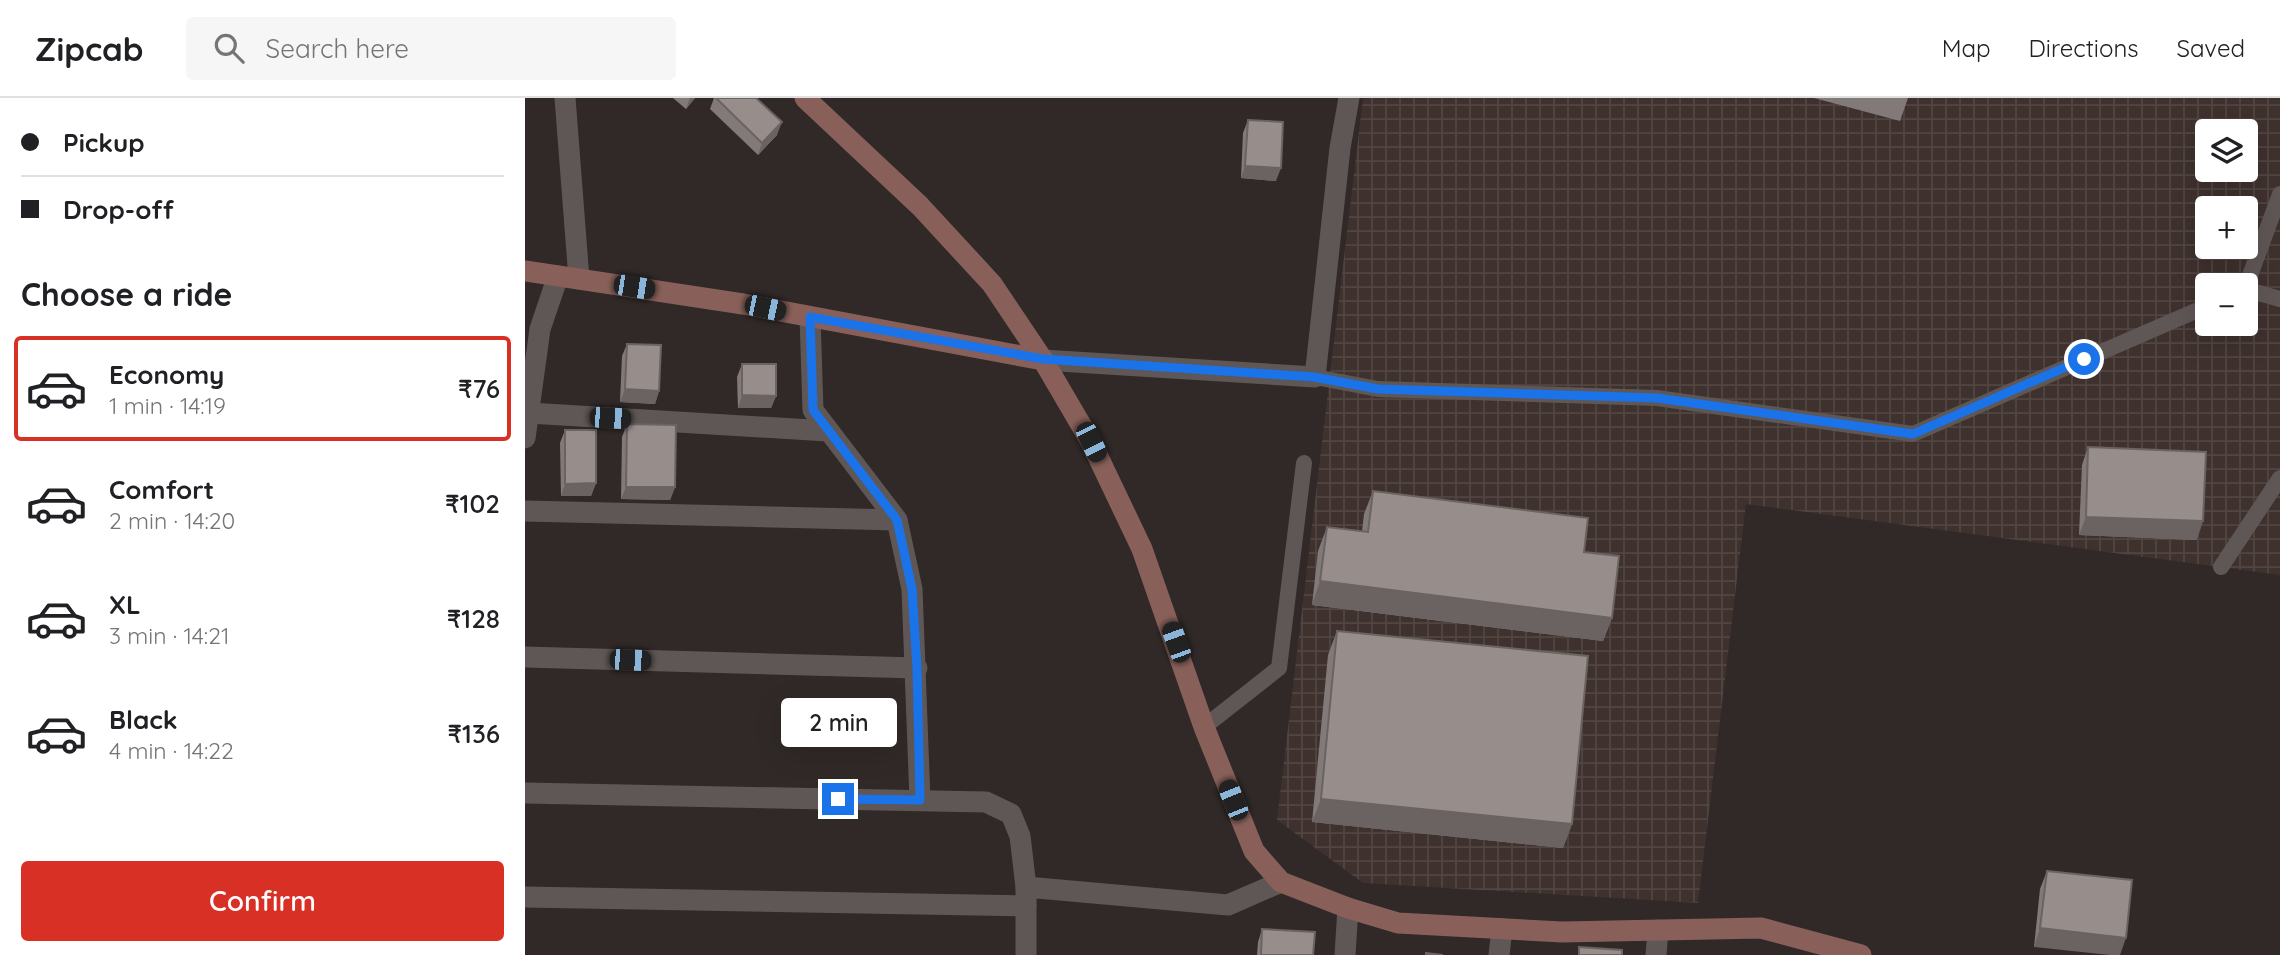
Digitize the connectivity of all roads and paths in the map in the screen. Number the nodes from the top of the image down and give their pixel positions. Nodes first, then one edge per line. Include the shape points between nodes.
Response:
1 (565, 98) edge
2 (805, 98) edge
3 (1349, 98) edge
4 (2280, 194) edge
5 (525, 271) edge
6 (2251, 273) edge
7 (558, 276) junction
8 (579, 279) junction
9 (2258, 293) edge
10 (2280, 299) edge
11 (2195, 311) edge
12 (810, 317) junction
13 (1043, 359) junction
14 (1314, 377) junction
15 (529, 413) junction
16 (828, 431) junction
17 (525, 438) edge
18 (1304, 463) dead end
19 (2280, 478) edge
20 (525, 510) edge
21 (897, 520) junction
22 (2221, 567) dead end
23 (525, 657) edge
24 (917, 668) junction
25 (1204, 727) junction
26 (525, 793) edge
27 (920, 800) junction
28 (1281, 882) junction
29 (1026, 896) junction
30 (525, 897) edge
31 (1347, 908) junction
32 (1502, 929) junction
33 (1658, 930) junction
34 (1026, 955) edge
35 (1345, 955) edge
36 (1499, 955) edge
37 (1656, 955) edge
38 (1861, 955) edge

1 - 8 street
2 - 13 main road via 920,206 992,284
3 - 14 street
4 - 6 lane
5 - 7 main road
7 - 8 main road
7 - 15 street via 540,329
8 - 12 main road
9 - 10 lane
11 - 14 lane via 1913,434 1657,398 1378,389
12 - 13 main road
12 - 16 street via 813,410
13 - 14 street
13 - 25 main road via 1091,442 1142,549
15 - 16 street
15 - 17 street
16 - 21 street
18 - 25 lane via 1279,668
19 - 22 lane
20 - 21 street
21 - 24 street via 912,589
23 - 24 street
24 - 27 street
25 - 28 main road via 1254,851
26 - 27 street
27 - 29 street via 986,802 1011,814 1020,836
28 - 29 street via 1228,905
28 - 31 main road
29 - 30 street
29 - 34 street
31 - 32 main road via 1398,923
31 - 35 street
32 - 33 main road
32 - 36 street
33 - 37 street
33 - 38 main road via 1761,928

